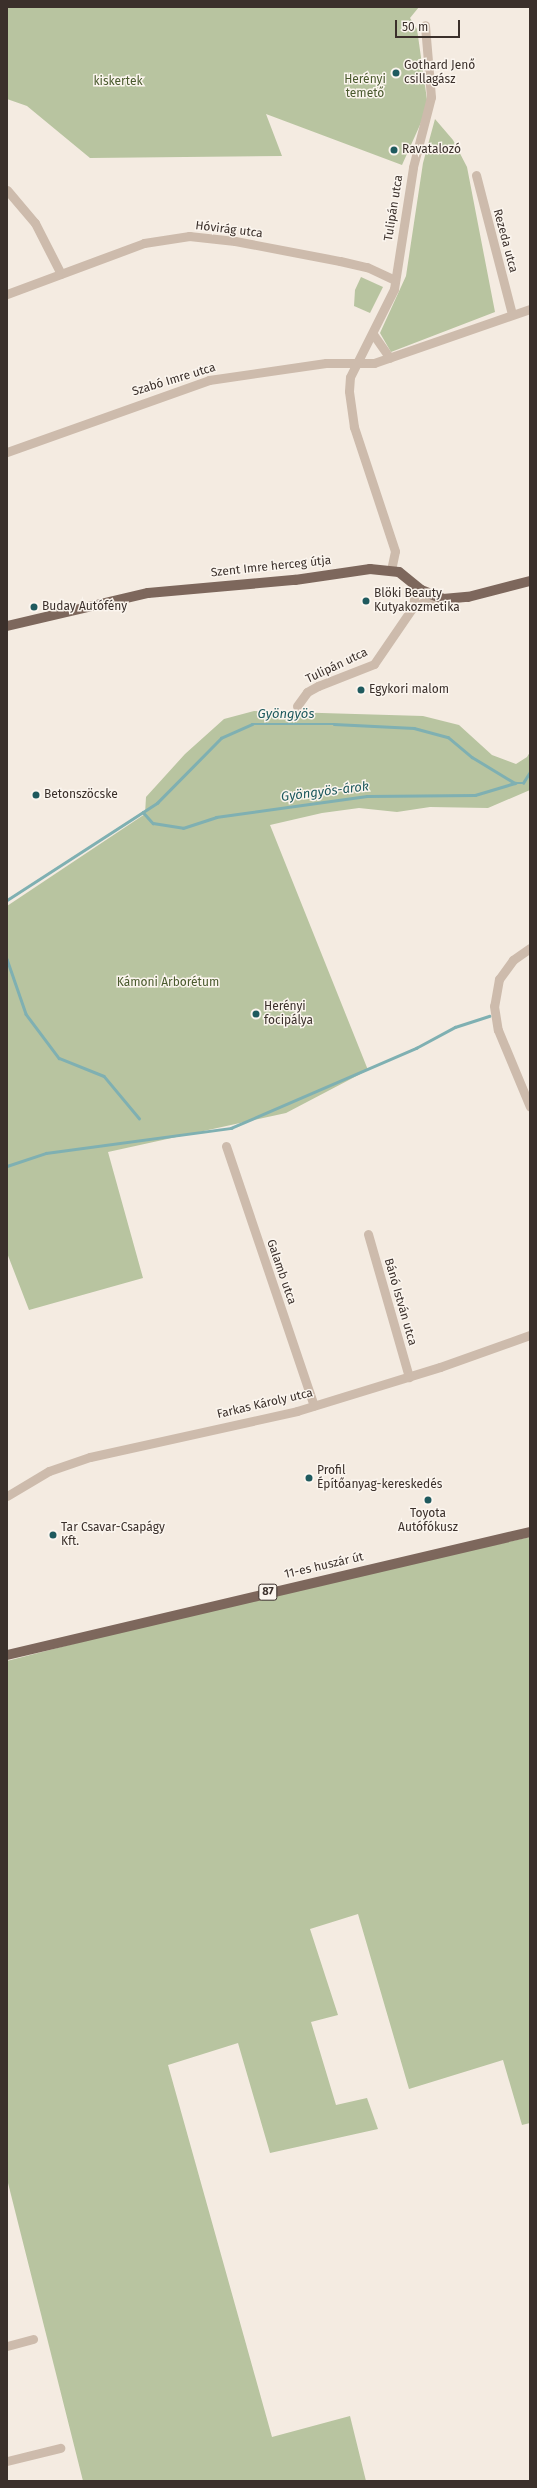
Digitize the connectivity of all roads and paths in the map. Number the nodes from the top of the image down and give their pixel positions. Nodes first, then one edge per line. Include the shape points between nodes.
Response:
1 (425, 25) dead end
2 (476, 174) dead end
3 (7, 190) edge
4 (61, 274) junction
5 (396, 280) junction
6 (7, 294) edge
7 (530, 309) edge
8 (512, 314) junction
9 (373, 334) junction
10 (390, 358) junction
11 (356, 365) junction
12 (7, 452) edge
13 (390, 570) junction
14 (530, 581) edge
15 (416, 586) junction
16 (434, 596) junction
17 (413, 607) junction
18 (7, 626) edge
19 (297, 706) dead end
20 (530, 948) edge
21 (530, 1107) edge
22 (226, 1146) dead end
23 (368, 1234) dead end
24 (530, 1335) edge
25 (409, 1377) junction
26 (314, 1406) junction
27 (7, 1496) edge
28 (530, 1532) edge
29 (7, 1655) edge
30 (33, 2339) dead end
31 (7, 2346) edge
32 (60, 2448) dead end
33 (7, 2461) edge

1 - 5 street, Tulipán utca via 431,97 413,167
2 - 8 street, Rezeda utca
3 - 4 street via 35,223
4 - 5 street, Hóvirág utca via 144,243 189,236 230,240 340,260 367,267
4 - 6 street, Hóvirág utca
5 - 9 street, Tulipán utca
7 - 8 street
8 - 10 street
9 - 10 street
9 - 11 street, Tulipán utca
10 - 11 street
11 - 12 street, Szabó Imre utca via 326,363 209,380
11 - 13 street, Tulipán utca via 350,377 350,409 395,551
13 - 15 main road, Szent Imre herceg útja via 399,572
13 - 18 main road, Szent Imre herceg útja via 370,569 295,580 148,593
14 - 16 main road, Szent Imre herceg útja via 453,600
15 - 16 main road, Szent Imre herceg útja
15 - 17 street, Tulipán utca
16 - 17 street, Tulipán utca
17 - 19 street, Tulipán utca via 374,664 307,692
20 - 21 street via 513,960 499,979 494,1006 498,1030
22 - 26 street, Galamb utca
23 - 25 street, Bánó István utca
24 - 25 street, Farkas Károly utca
25 - 26 street, Farkas Károly utca
26 - 27 street, Farkas Károly utca via 118,1449 49,1471
28 - 29 main road, 11-es huszár út / 87
30 - 31 street
32 - 33 street

